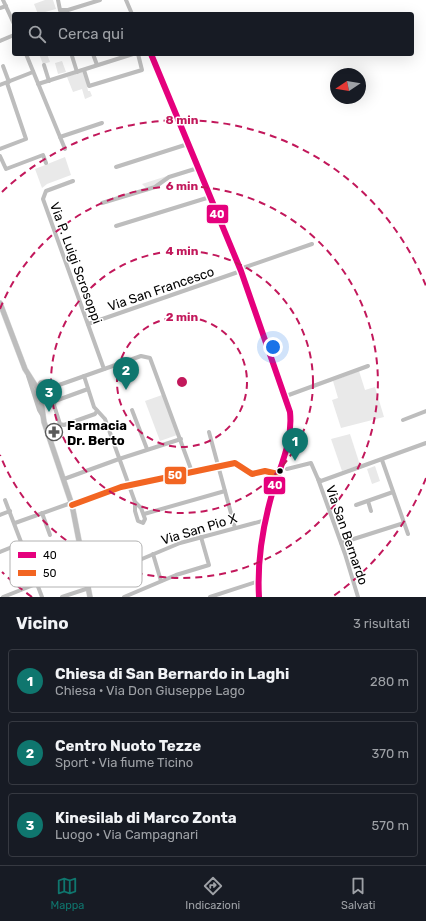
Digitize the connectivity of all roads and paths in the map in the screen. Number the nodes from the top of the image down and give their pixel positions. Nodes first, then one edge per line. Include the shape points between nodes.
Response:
1 (3, 0) edge
2 (58, 0) edge
3 (100, 0) edge
4 (126, 0) edge
5 (6, 6) junction
6 (0, 8) edge
7 (60, 10) joint
8 (131, 12) edge
9 (12, 20) edge
10 (12, 36) edge
11 (0, 41) edge
12 (28, 56) edge
13 (72, 56) dead end
14 (94, 56) edge
15 (115, 56) edge
16 (126, 56) edge
17 (138, 56) edge
18 (152, 56) edge
19 (116, 59) junction
20 (44, 65) dead end
21 (3, 66) dead end
22 (97, 66) junction
23 (84, 70) junction
24 (33, 72) junction
25 (77, 72) junction
26 (49, 81) junction
27 (8, 82) junction
28 (38, 84) junction
29 (0, 85) edge
30 (102, 123) dead end
31 (60, 137) junction
32 (188, 144) junction
33 (0, 149) edge
34 (64, 149) dead end
35 (0, 156) edge
36 (46, 163) dead end
37 (116, 167) dead end
38 (198, 168) junction
39 (73, 180) dead end
40 (210, 197) junction
41 (102, 203) dead end
42 (116, 226) dead end
43 (312, 244) dead end
44 (240, 270) junction
45 (0, 305) edge
46 (88, 324) junction
47 (368, 366) dead end
48 (104, 369) junction
49 (29, 375) junction
50 (84, 376) junction
51 (43, 382) junction
52 (50, 384) junction
53 (59, 385) junction
54 (37, 388) junction
55 (88, 389) junction
56 (52, 390) junction
57 (40, 396) junction
58 (48, 396) junction
59 (286, 396) junction
60 (42, 409) junction
61 (132, 410) dead end
62 (97, 411) junction
63 (426, 411) edge
64 (42, 415) junction
65 (403, 420) dead end
66 (209, 432) dead end
67 (181, 439) junction
68 (426, 443) edge
69 (147, 450) junction
70 (119, 459) junction
71 (382, 460) junction
72 (218, 466) junction
73 (284, 468) junction
74 (192, 472) junction
75 (318, 479) junction
76 (64, 480) junction
77 (129, 485) junction
78 (225, 491) junction
79 (393, 492) junction
80 (6, 500) dead end
81 (368, 501) junction
82 (135, 502) junction
83 (71, 504) junction
84 (356, 504) dead end
85 (10, 511) junction
86 (371, 511) dead end
87 (42, 513) junction
88 (144, 514) junction
89 (0, 515) edge
90 (266, 520) junction
91 (404, 522) junction
92 (15, 523) junction
93 (235, 528) junction
94 (408, 534) dead end
95 (50, 535) dead end
96 (201, 537) junction
97 (21, 541) edge
98 (79, 541) edge
99 (341, 543) junction
100 (10, 548) edge
101 (0, 552) edge
102 (153, 554) junction
103 (142, 559) edge
104 (161, 581) junction
105 (259, 581) junction
106 (28, 587) edge
107 (37, 587) edge
108 (89, 588) joint
109 (2, 597) edge
110 (42, 597) edge
111 (62, 597) edge
112 (90, 597) edge
113 (124, 597) edge
114 (210, 597) edge
115 (259, 597) edge
116 (358, 597) edge

1 - 5 street
2 - 7 street
3 - 7 street
4 - 8 street
5 - 6 street
5 - 9 street
10 - 11 street
12 - 24 street
13 - 25 street
14 - 22 street
15 - 19 street
16 - 19 street
17 - 23 street via 142,70 89,86
18 - 32 street
19 - 22 street
20 - 26 street
21 - 27 street
22 - 23 street
23 - 25 street
24 - 27 street
24 - 28 street
25 - 26 street
26 - 28 street
27 - 29 street
27 - 33 street via 26,139
28 - 31 street
30 - 31 street
31 - 34 street
32 - 37 street
32 - 38 street
35 - 36 street via 6,169 43,155
38 - 40 street
38 - 41 street via 169,177 155,187
39 - 46 street, Via P. Luigi Scrosoppi via 46,190 43,199
40 - 42 street
40 - 44 street
43 - 44 street, Via San Francesco
44 - 46 street, Via San Francesco
44 - 59 street
45 - 49 main road
46 - 48 street, Via P. Luigi Scrosoppi
47 - 59 street
48 - 50 street
48 - 67 street via 146,356 152,363
49 - 51 main road
49 - 54 main road
49 - 64 street
50 - 53 street
50 - 55 street
51 - 52 main road
51 - 54 main road
52 - 53 street
52 - 56 main road
53 - 56 street
54 - 57 main road
55 - 62 street
55 - 62 street via 55,401 60,424 64,425
56 - 58 main road
57 - 58 main road
57 - 60 main road
58 - 60 main road
59 - 73 street via 292,424
60 - 64 main road
61 - 69 street
62 - 70 street via 105,419
63 - 65 street
64 - 76 main road
66 - 72 street
67 - 69 street
67 - 74 street
68 - 71 street
69 - 70 street
70 - 76 street
70 - 77 street
71 - 75 street via 326,480
71 - 79 street
72 - 73 street via 235,463 252,474
72 - 74 street
72 - 78 street
73 - 75 street, Via San Bernardo via 311,462
73 - 90 street
74 - 77 street
75 - 99 street, Via San Bernardo
76 - 83 main road
77 - 82 street
77 - 83 street
78 - 88 street
78 - 93 street
79 - 81 street
79 - 91 street
80 - 85 street
81 - 84 street
81 - 86 street
82 - 88 street
82 - 88 street via 139,522 145,521
83 - 87 street
83 - 98 main road
85 - 89 street
85 - 92 street
87 - 92 street
87 - 95 street
90 - 93 street, Via San Pio X
90 - 105 street via 259,553
91 - 94 street
91 - 99 street
92 - 97 street
93 - 96 street, Via San Pio X
96 - 102 street, Via San Pio X
96 - 104 street via 209,565
99 - 116 street, Via San Bernardo
100 - 101 street
102 - 103 street, Via San Pio X
102 - 104 street
104 - 113 street
105 - 114 street
105 - 115 street
106 - 109 street
107 - 110 street
108 - 111 street
108 - 112 main road

